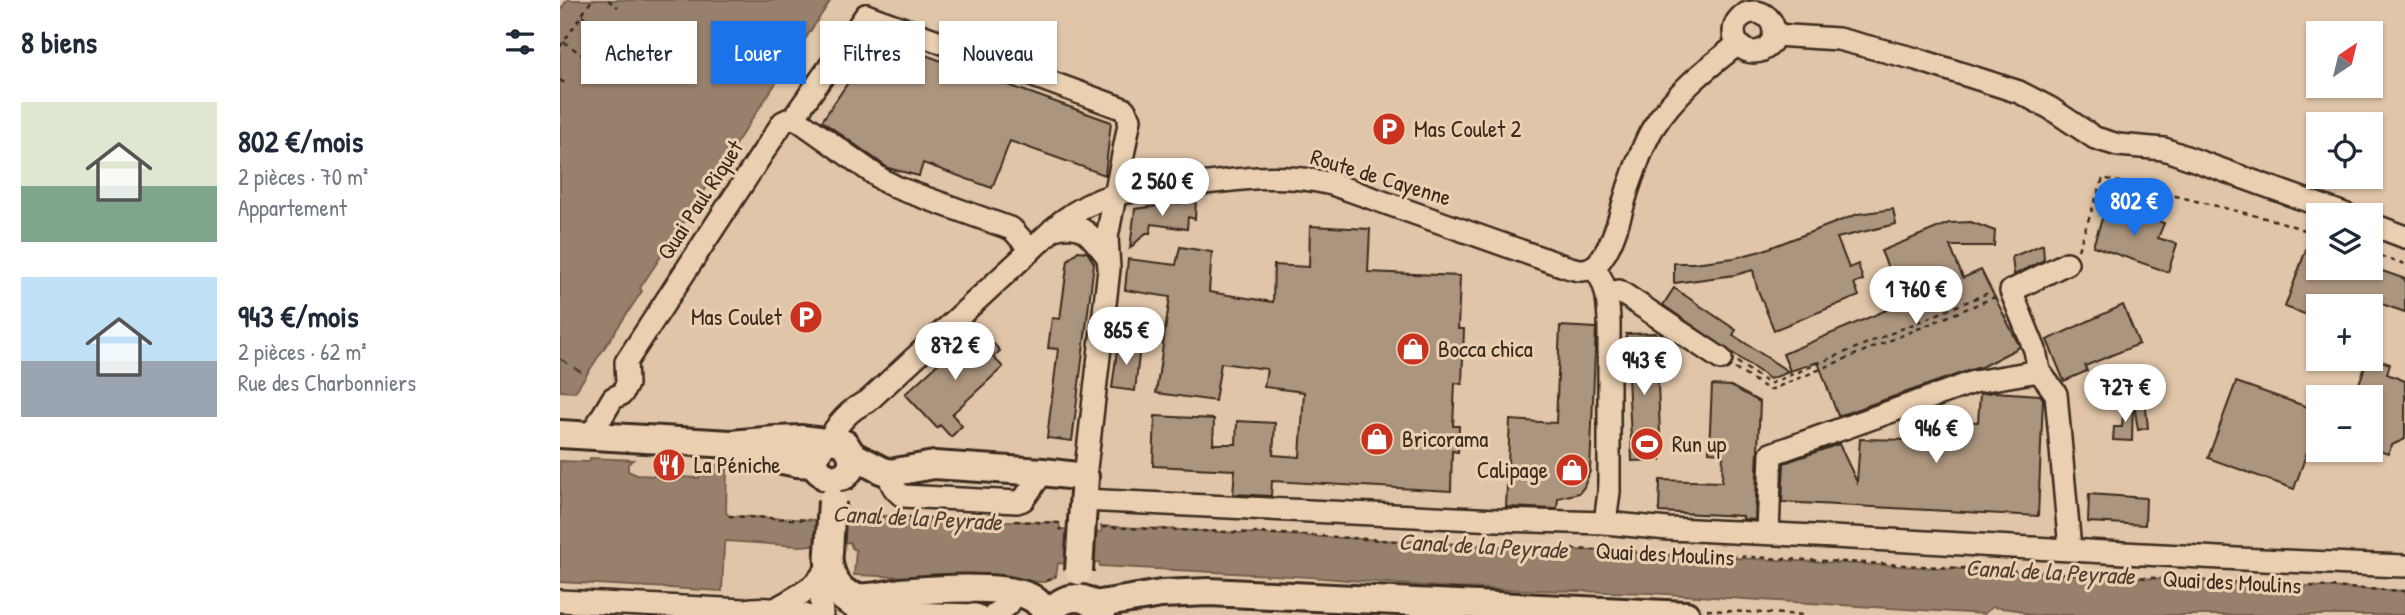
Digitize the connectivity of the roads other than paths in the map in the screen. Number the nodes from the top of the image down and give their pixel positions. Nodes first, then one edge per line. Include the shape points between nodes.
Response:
1 (1752, 6) edge
2 (863, 7) edge
3 (1773, 35) junction
4 (1738, 44) junction
5 (794, 117) junction
6 (1115, 194) junction
7 (2314, 203) edge
8 (1053, 229) junction
9 (2383, 229) edge
10 (2405, 237) edge
11 (1031, 250) junction
12 (1107, 256) junction
13 (2073, 257) road end
14 (1593, 267) junction
15 (1607, 293) junction
16 (1727, 360) road end
17 (2039, 371) junction
18 (560, 433) edge
19 (591, 436) junction
20 (833, 475) junction
21 (1084, 512) junction
22 (1605, 523) junction
23 (1768, 533) junction
24 (2070, 549) junction
25 (2405, 566) edge
26 (825, 568) junction
27 (1016, 593) junction
28 (560, 601) edge
29 (1091, 606) edge
30 (777, 608) junction
31 (663, 610) edge
32 (706, 611) edge
33 (853, 612) edge
34 (805, 615) edge
35 (822, 615) edge
36 (976, 615) edge
37 (994, 615) edge
38 (1049, 615) edge
39 (1140, 615) edge
40 (1411, 615) edge
41 (1686, 615) edge

1 - 3 street via 1770,20
1 - 4 street via 1734,28
2 - 5 street, Quai Paul Riquet
2 - 6 street via 1124,109 1130,118
3 - 4 street via 1766,48 1758,51
3 - 7 street via 1838,39 1916,59 2019,92 2095,138 2164,149
4 - 14 street via 1673,101 1654,127 1611,239
5 - 11 street via 884,181 1012,229
5 - 19 street, Quai Paul Riquet via 783,122 626,362 627,384 622,394 612,398
6 - 8 street, Route de Cayenne via 1077,211
6 - 12 street
6 - 14 street, Route de Cayenne via 1246,179 1310,179 1558,264 1581,271
8 - 11 street, Route de Cayenne
8 - 12 street via 1081,228
9 - 10 street
11 - 20 street, Route de Cayenne via 867,402
12 - 21 street
13 - 17 street via 2004,290 2035,350
14 - 15 street
15 - 16 street via 1619,291
15 - 22 street via 1609,492
17 - 23 street via 1974,382 1771,454
17 - 24 street via 2056,394
18 - 19 main road
19 - 20 main road via 731,444 802,439
20 - 21 main road, Quai des Moulins via 890,473 934,465 1043,472
20 - 26 main road, bridge
21 - 22 street, Quai des Moulins
21 - 29 main road, bridge via 1079,571
22 - 23 street, Quai des Moulins
23 - 24 street, Quai des Moulins
24 - 25 street, Quai des Moulins
26 - 27 main road via 854,596 927,589
26 - 30 street via 813,586
26 - 33 street via 842,602
26 - 35 street
27 - 37 street
27 - 38 main road via 1030,597
28 - 31 street
29 - 38 main road via 1064,600
29 - 41 main road via 1161,594 1209,592
30 - 32 street
30 - 34 street
31 - 32 street
33 - 36 street
39 - 40 main road via 1191,606

